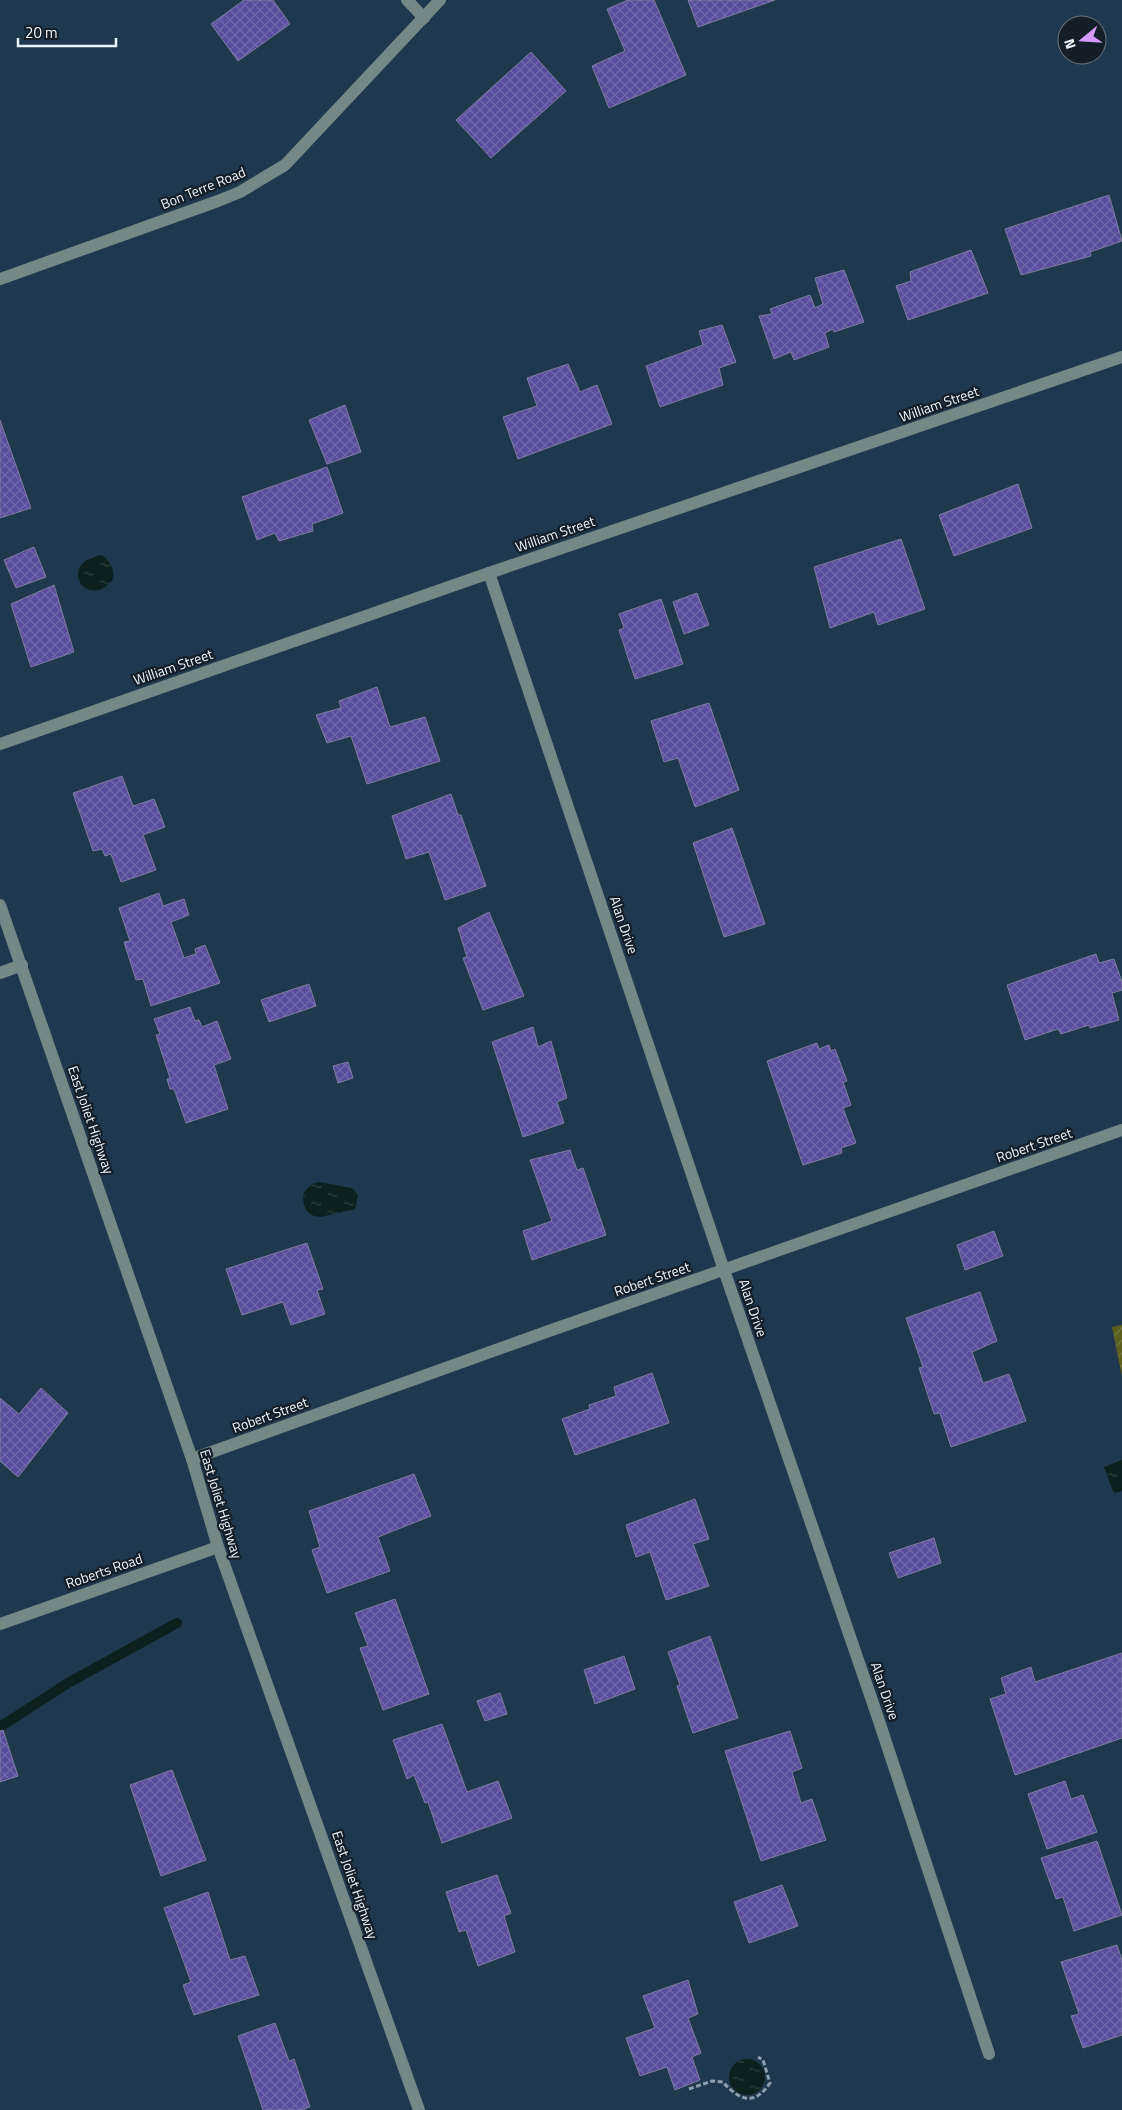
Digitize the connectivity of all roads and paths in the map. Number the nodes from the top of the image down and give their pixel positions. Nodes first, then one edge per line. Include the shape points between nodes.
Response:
1 (407, 0) edge
2 (440, 0) edge
3 (424, 18) junction
4 (0, 279) edge
5 (1122, 357) edge
6 (489, 573) junction
7 (0, 744) edge
8 (0, 905) edge
9 (22, 965) junction
10 (0, 973) edge
11 (1122, 1130) edge
12 (724, 1270) junction
13 (192, 1459) junction
14 (218, 1547) junction
15 (0, 1624) edge
16 (989, 2054) dead end
17 (758, 2057) dead end
18 (688, 2089) dead end
19 (419, 2110) edge

1 - 3 street
2 - 3 street, Bon Terre Road
3 - 4 street, Bon Terre Road via 285,165 218,201
5 - 6 street, William Street
6 - 7 street, William Street
6 - 12 street, Alan Drive
8 - 9 street, East Joliet Highway
9 - 10 street
9 - 13 street, East Joliet Highway
11 - 12 street, Robert Street
12 - 13 street, Robert Street
12 - 16 street, Alan Drive
13 - 14 street, East Joliet Highway
14 - 15 street, Roberts Road
14 - 19 street, East Joliet Highway
17 - 18 path via 763,2060 770,2083 757,2096 745,2099 734,2094 723,2082 713,2080

